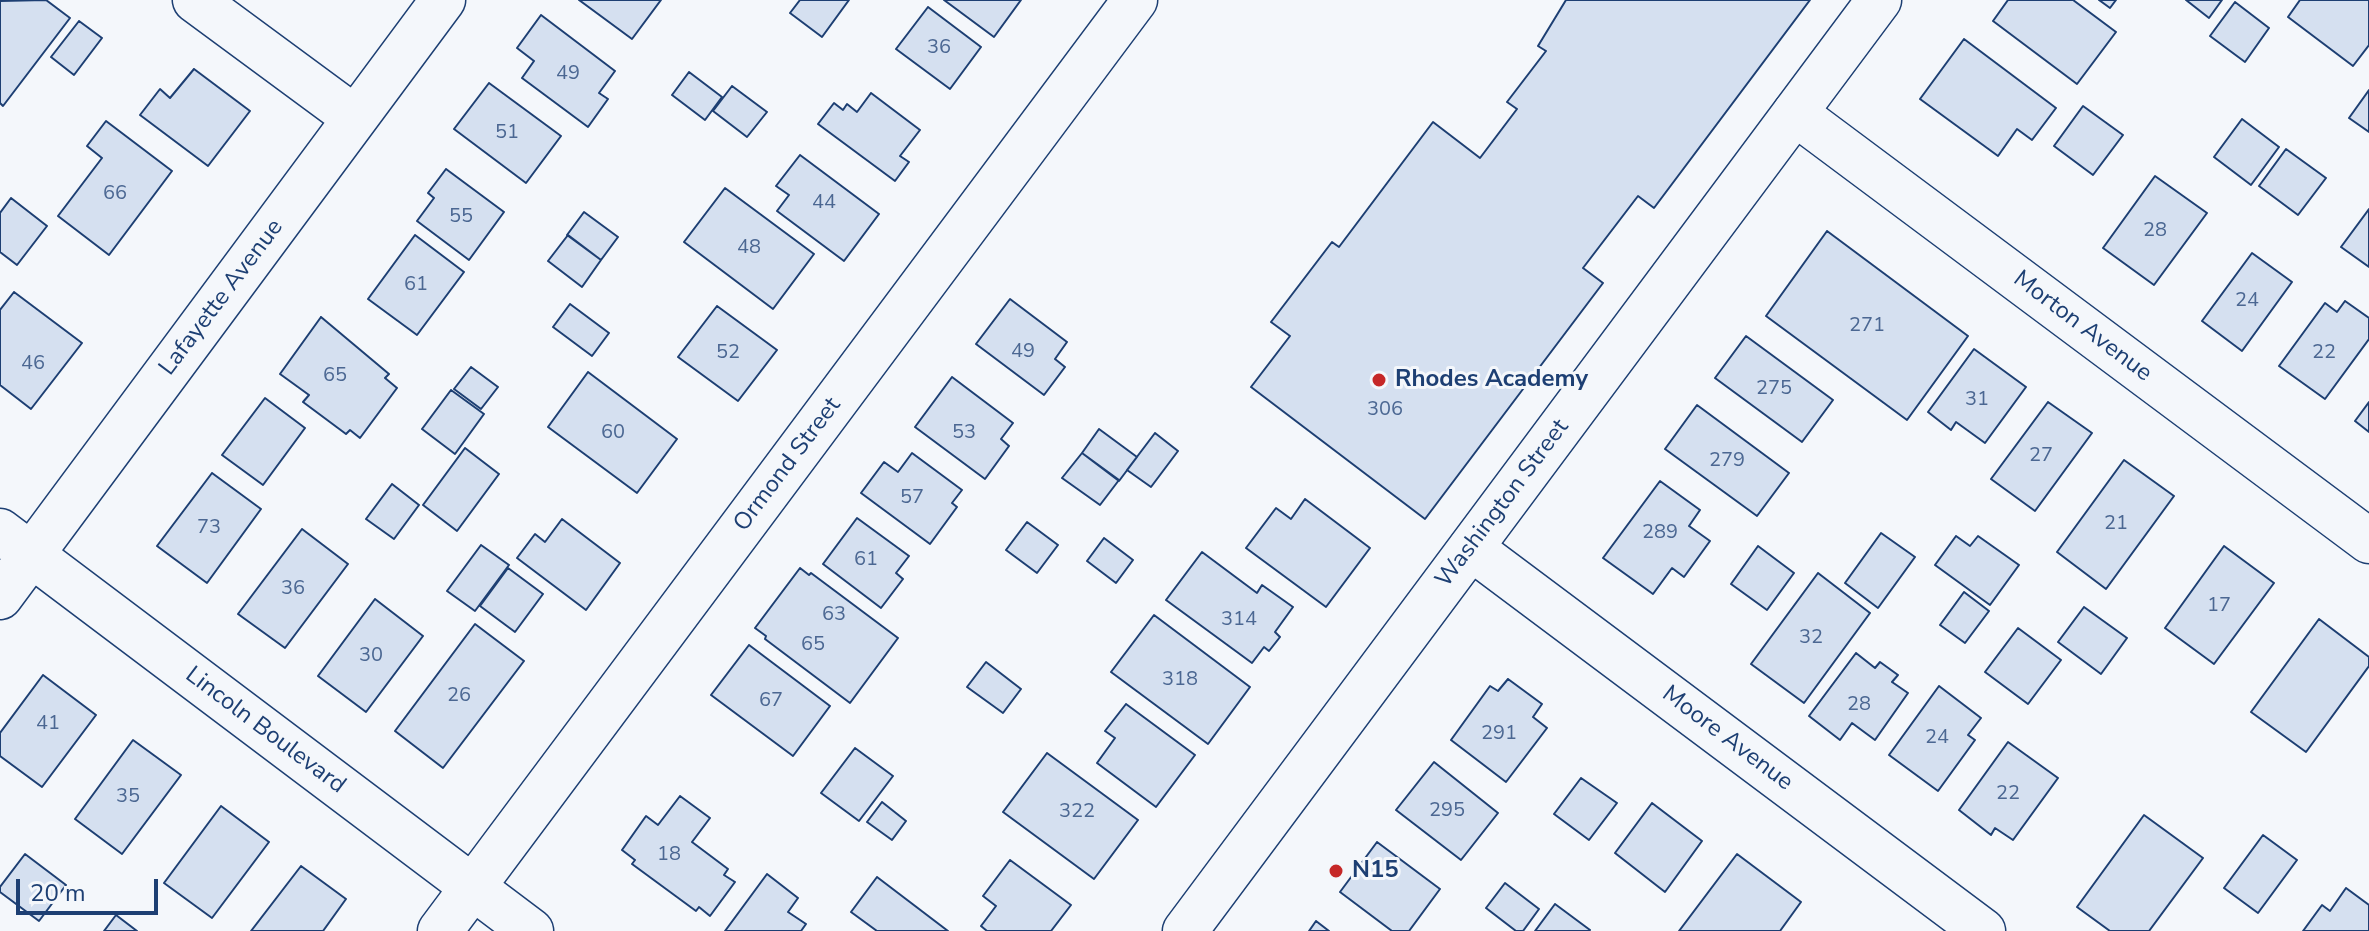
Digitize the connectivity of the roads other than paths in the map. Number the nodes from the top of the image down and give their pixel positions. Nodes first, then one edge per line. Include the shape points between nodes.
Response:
1 (195, 0) edge
2 (443, 0) edge
3 (1135, 0) edge
4 (1879, 0) edge
5 (1795, 113) junction
6 (355, 118) junction
7 (2369, 541) edge
8 (16, 543) edge
9 (1471, 548) junction
10 (0, 597) edge
11 (472, 887) junction
12 (440, 931) edge
13 (531, 931) edge
14 (1185, 931) edge
15 (1983, 931) edge

1 - 6 street
2 - 6 street, Lafayette Avenue
3 - 11 street, Ormond Street
4 - 5 street, Washington Street
5 - 7 street, Morton Avenue
5 - 9 street, Washington Street
6 - 8 street, Lafayette Avenue
8 - 10 street, Lafayette Avenue
8 - 11 street, Lincoln Boulevard
9 - 14 street, Washington Street
9 - 15 street, Moore Avenue
11 - 12 street, Ormond Street
11 - 13 street, Lincoln Boulevard

